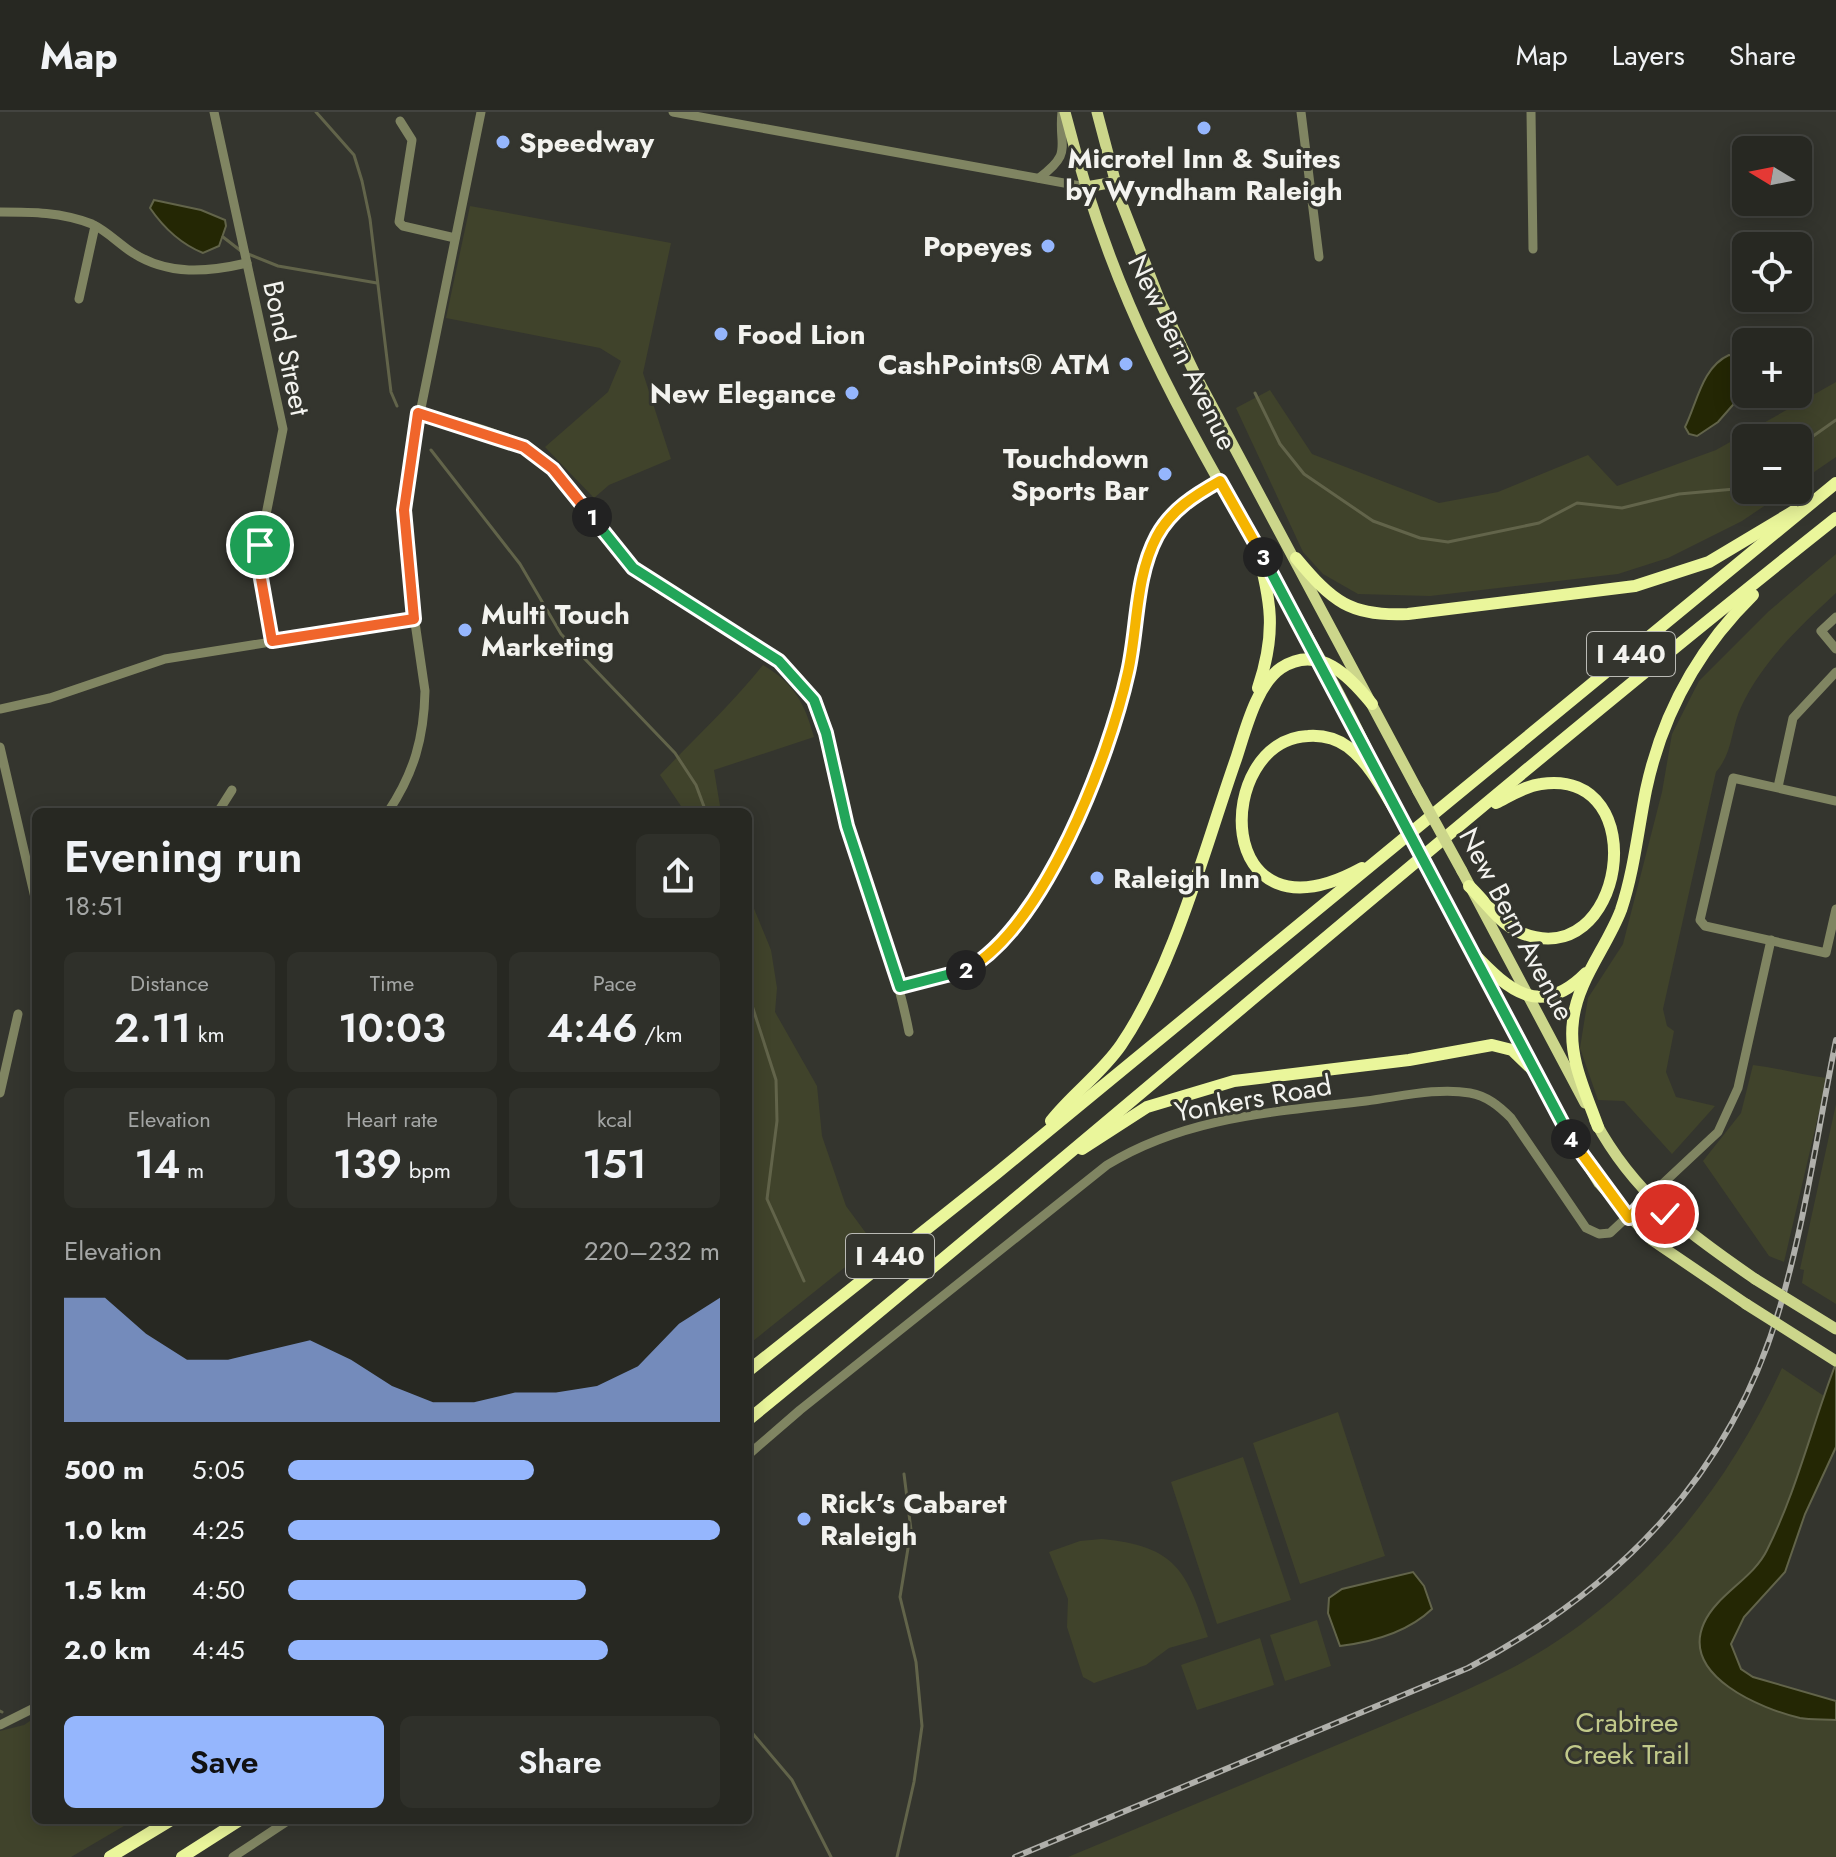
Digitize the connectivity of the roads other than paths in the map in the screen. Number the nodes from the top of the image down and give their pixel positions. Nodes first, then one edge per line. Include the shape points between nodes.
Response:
1 (214, 112) edge
2 (481, 112) edge
3 (673, 112) edge
4 (1064, 112) edge
5 (1097, 112) edge
6 (1301, 112) edge
7 (1531, 112) edge
8 (400, 121) dead end
9 (1039, 178) junction
10 (1115, 182) junction
11 (1086, 187) junction
12 (0, 212) edge
13 (95, 226) junction
14 (455, 238) junction
15 (1533, 249) dead end
16 (1319, 257) dead end
17 (247, 263) junction
18 (79, 299) dead end
19 (418, 413) junction
20 (1220, 481) junction
21 (1833, 485) edge
22 (1836, 518) edge
23 (1810, 540) junction
24 (1256, 545) junction
25 (1296, 558) junction
26 (1836, 617) edge
27 (414, 619) junction
28 (272, 641) junction
29 (1836, 649) edge
30 (1320, 661) junction
31 (1836, 672) edge
32 (1372, 704) junction
33 (0, 709) edge
34 (1241, 744) junction
35 (0, 747) edge
36 (1778, 787) junction
37 (232, 790) dead end
38 (1836, 801) edge
39 (221, 808) edge
40 (390, 808) edge
41 (1395, 810) junction
42 (1479, 811) junction
43 (1389, 853) junction
44 (32, 885) edge
45 (1469, 886) junction
46 (1836, 909) edge
47 (1771, 940) junction
48 (1473, 953) junction
49 (1597, 962) junction
50 (900, 987) junction
51 (1528, 996) junction
52 (18, 1014) dead end
53 (909, 1032) dead end
54 (1534, 1071) junction
55 (0, 1093) edge
56 (1598, 1127) junction
57 (1033, 1144) junction
58 (1043, 1176) junction
59 (1648, 1197) junction
60 (1629, 1218) junction
61 (1836, 1329) edge
62 (1836, 1361) edge
63 (752, 1368) edge
64 (752, 1417) edge
65 (752, 1452) edge
66 (32, 1709) edge
67 (0, 1725) edge
68 (164, 1824) edge
69 (234, 1824) edge
70 (283, 1824) edge
71 (110, 1857) edge
72 (182, 1857) edge
73 (233, 1857) edge

1 - 17 street, Bond Street
2 - 14 street
3 - 9 street
4 - 9 street via 1062,159
4 - 11 main road, New Bern Avenue
5 - 10 main road, New Bern Avenue
6 - 16 street
7 - 15 street
8 - 14 street via 412,140 399,222
9 - 11 street
10 - 11 main road
10 - 25 main road, New Bern Avenue via 1175,332
11 - 20 main road, New Bern Avenue via 1133,312
12 - 13 street via 65,215
13 - 17 street via 135,254 184,271 203,273
13 - 18 street
14 - 19 street
17 - 28 street, Bond Street via 283,429 259,567
19 - 27 street via 404,510
19 - 50 street via 534,453 633,568 779,661 804,684 821,715 847,826
20 - 24 main road, New Bern Avenue
20 - 50 street via 1181,505 1158,533 1117,710 1068,842 1020,921 997,948 965,971
21 - 25 highway via 1709,562 1635,586 1592,593 1374,614 1335,600
21 - 43 highway, I 440
22 - 23 highway, I 440
23 - 42 highway, I 440
23 - 49 highway via 1727,621 1677,698 1650,776 1625,894
24 - 30 main road, New Bern Avenue
24 - 34 highway via 1272,629
25 - 32 main road, New Bern Avenue
26 - 29 street via 1821,631
27 - 28 street
27 - 40 street via 425,691 423,732 412,772
28 - 33 street via 165,659
30 - 32 highway via 1348,675
30 - 34 highway via 1297,661 1275,673
30 - 41 main road, New Bern Avenue
31 - 36 street via 1793,718
32 - 45 main road, New Bern Avenue, bridge
34 - 57 highway via 1145,1003 1112,1058
35 - 44 street
36 - 38 street
36 - 47 street via 1733,778 1728,785 1700,920 1705,926
37 - 39 street
41 - 43 highway via 1351,750 1313,735 1287,739 1262,758 1243,812 1251,860 1263,874 1289,888 1325,886
41 - 48 main road, New Bern Avenue, bridge
42 - 45 highway via 1534,785 1573,786 1592,797 1607,818 1613,835 1612,874 1602,905 1590,920 1553,937 1513,929
42 - 58 highway, I 440
43 - 57 highway, I 440
45 - 51 main road, New Bern Avenue
46 - 47 street via 1826,953
47 - 59 street, Yonkers Road via 1730,1109 1718,1132
48 - 51 highway via 1503,983
48 - 54 main road, New Bern Avenue
49 - 51 highway via 1567,990
49 - 56 highway via 1579,996 1572,1031 1576,1063
50 - 53 street
51 - 56 main road, New Bern Avenue
52 - 55 street
54 - 58 highway via 1512,1050 1492,1045 1234,1081 1147,1107
54 - 60 main road, New Bern Avenue via 1590,1169
56 - 59 main road, New Bern Avenue
57 - 63 highway, I 440
58 - 64 highway, I 440
59 - 60 street, Yonkers Road
59 - 61 main road, New Bern Avenue, bridge via 1755,1279
60 - 62 main road, New Bern Avenue, bridge via 1665,1251
60 - 65 street, Yonkers Road via 1604,1234 1586,1228 1511,1118 1498,1105 1470,1093 1428,1093 1199,1124 1107,1165
66 - 67 street
68 - 71 highway
69 - 72 highway
70 - 73 street

